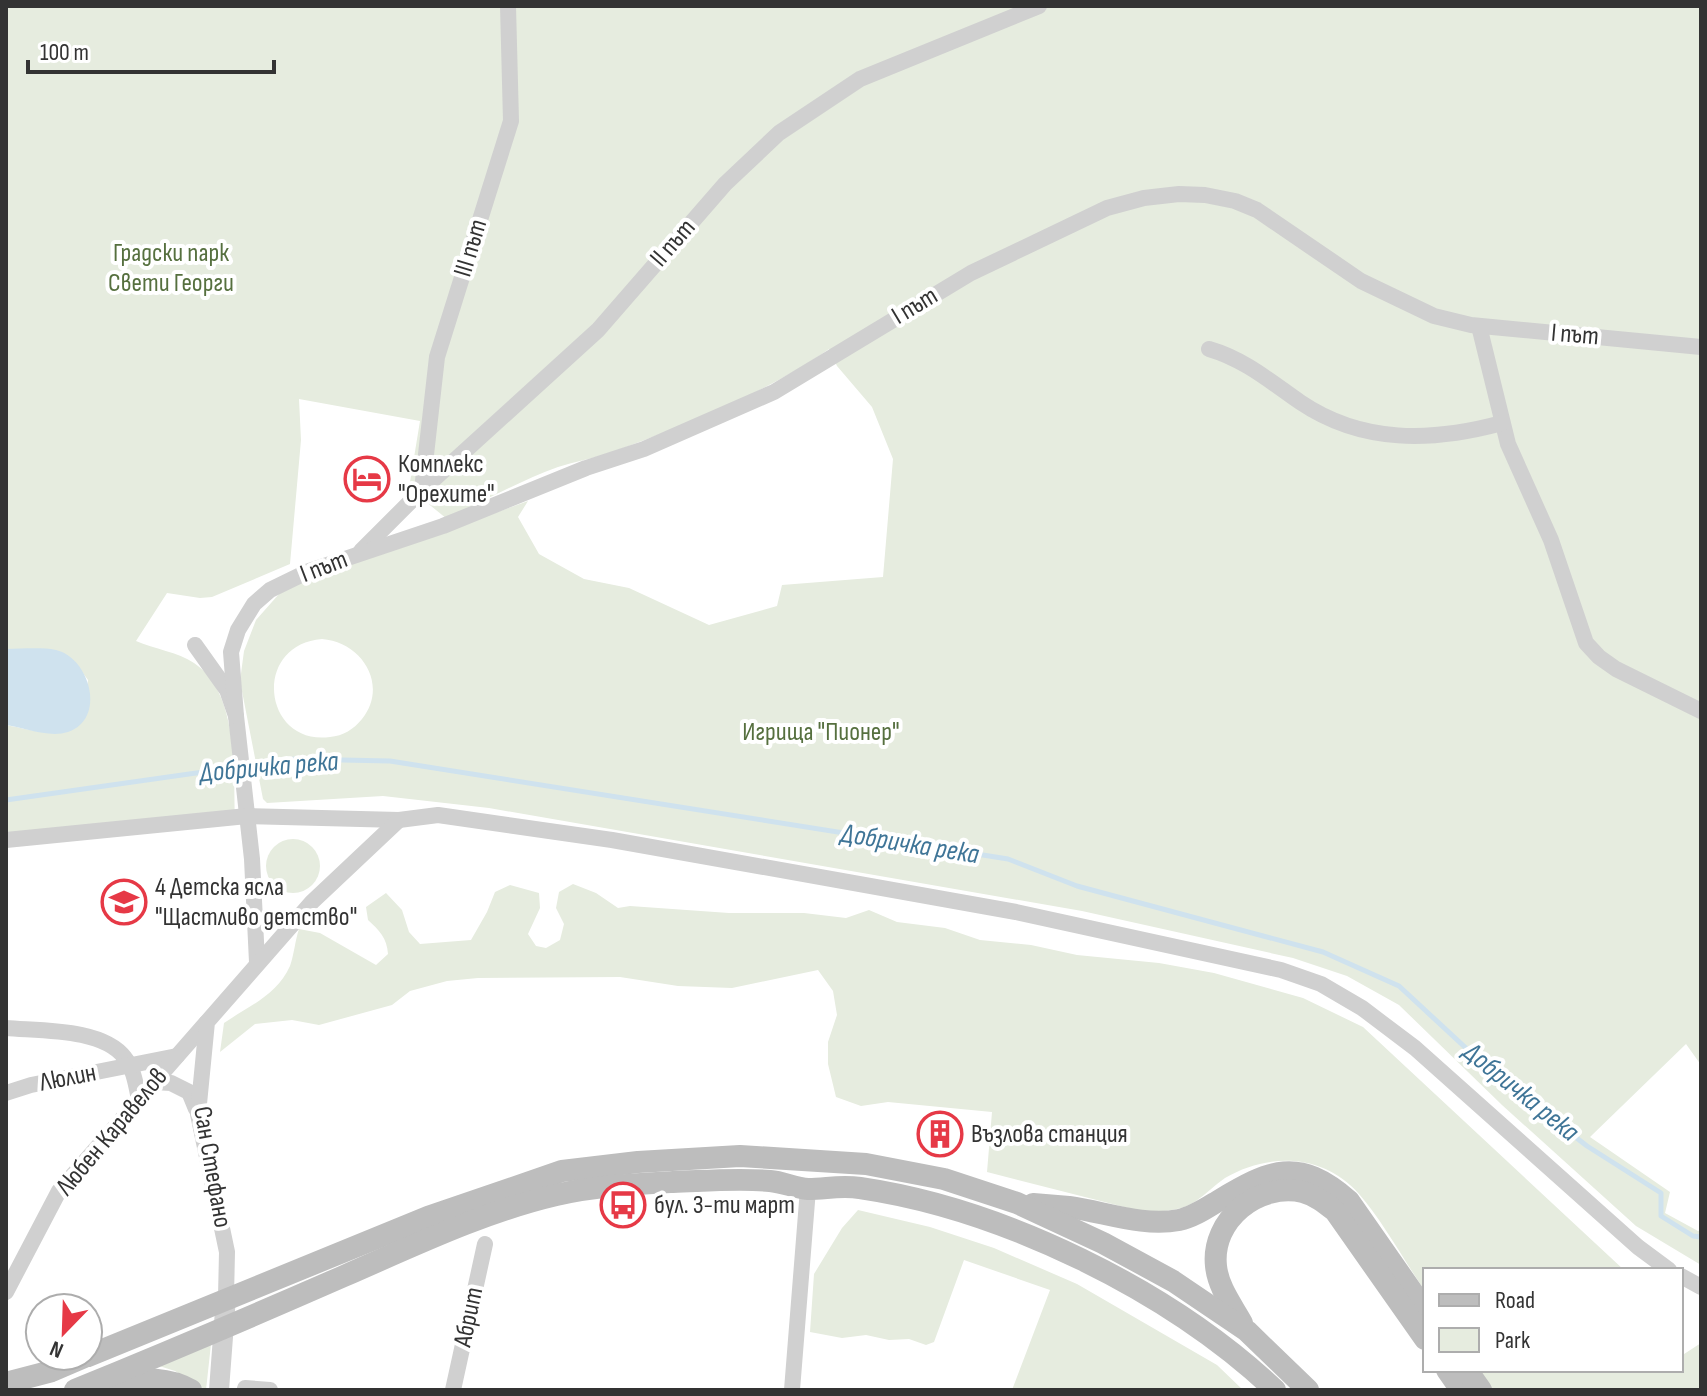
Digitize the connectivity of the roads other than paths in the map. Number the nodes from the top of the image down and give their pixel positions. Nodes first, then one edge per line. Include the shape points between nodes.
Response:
1 (508, 6) edge
2 (1039, 6) edge
3 (1479, 326) junction
4 (1701, 347) edge
5 (1209, 349) dead end
6 (1502, 423) junction
7 (422, 490) junction
8 (358, 554) junction
9 (195, 645) dead end
10 (1701, 711) edge
11 (236, 716) junction
12 (246, 808) junction
13 (399, 820) junction
14 (6, 840) edge
15 (257, 962) junction
16 (207, 1022) junction
17 (6, 1028) edge
18 (177, 1056) junction
19 (131, 1066) junction
20 (154, 1082) junction
21 (6, 1093) edge
22 (139, 1099) junction
23 (198, 1114) junction
24 (811, 1161) junction
25 (808, 1188) junction
26 (1017, 1203) junction
27 (485, 1244) dead end
28 (1666, 1268) edge
29 (1683, 1277) edge
30 (1701, 1287) edge
31 (6, 1292) edge
32 (226, 1297) junction
33 (1423, 1307) edge
34 (224, 1328) junction
35 (1247, 1331) junction
36 (1423, 1336) edge
37 (104, 1349) edge
38 (48, 1372) edge
39 (1448, 1372) edge
40 (1468, 1372) edge
41 (6, 1383) edge
42 (84, 1387) edge
43 (245, 1388) edge
44 (191, 1390) edge
45 (219, 1390) edge
46 (270, 1390) edge
47 (453, 1390) edge
48 (792, 1390) edge
49 (1275, 1390) edge
50 (1308, 1390) edge
51 (1461, 1390) edge
52 (1481, 1390) edge

1 - 7 street, ІІІ път via 511,121 437,357
2 - 7 street, ІІ път via 860,79 779,133 725,184 598,330
3 - 4 street, І път
3 - 6 street
3 - 8 street, І път via 1434,316 1361,281 1276,222 1235,201 1205,195 1144,198 1107,208 971,273 774,392 644,449
5 - 6 street via 1253,369 1343,426 1367,433 1442,434
6 - 10 street via 1551,540 1586,643 1616,669
7 - 8 street, ІІ път
8 - 11 street, І път via 309,571 254,604 231,652
9 - 11 street via 227,690
11 - 12 street
12 - 13 street via 313,819
12 - 14 street
12 - 15 street
13 - 15 street
13 - 28 street via 438,815 612,840 1016,912 1227,956 1321,984 1415,1048
15 - 16 street
16 - 18 street, Любен Каравелов
16 - 23 street, Сан Стефано
17 - 19 street via 96,1039 123,1054
18 - 19 street, Люлин
18 - 20 street, Любен Каравелов
19 - 21 street, Люлин
19 - 22 street
20 - 22 street, Любен Каравелов
20 - 23 street via 189,1092
22 - 31 street, Любен Каравелов via 59,1191
23 - 32 street, Сан Стефано via 227,1252
24 - 25 main road via 824,1172 820,1184
24 - 26 main road via 866,1164 944,1179
24 - 32 main road via 740,1156 562,1171
25 - 34 main road via 732,1179 558,1194 431,1238
25 - 48 street
25 - 49 main road via 861,1188 1003,1225 1092,1265 1162,1306 1228,1350
26 - 33 main road via 1179,1220 1257,1177 1275,1172 1313,1176 1349,1201
26 - 35 main road via 1173,1281
27 - 47 street, Абрит
29 - 30 street
32 - 34 street, Сан Стефано
32 - 37 main road
34 - 42 main road
34 - 45 street, Сан Стефано
35 - 36 main road via 1220,1286 1215,1254 1228,1221 1254,1198 1288,1191 1304,1192 1335,1211
35 - 50 main road
38 - 41 main road
39 - 51 main road
40 - 52 main road
42 - 44 main road via 154,1379
43 - 46 street

